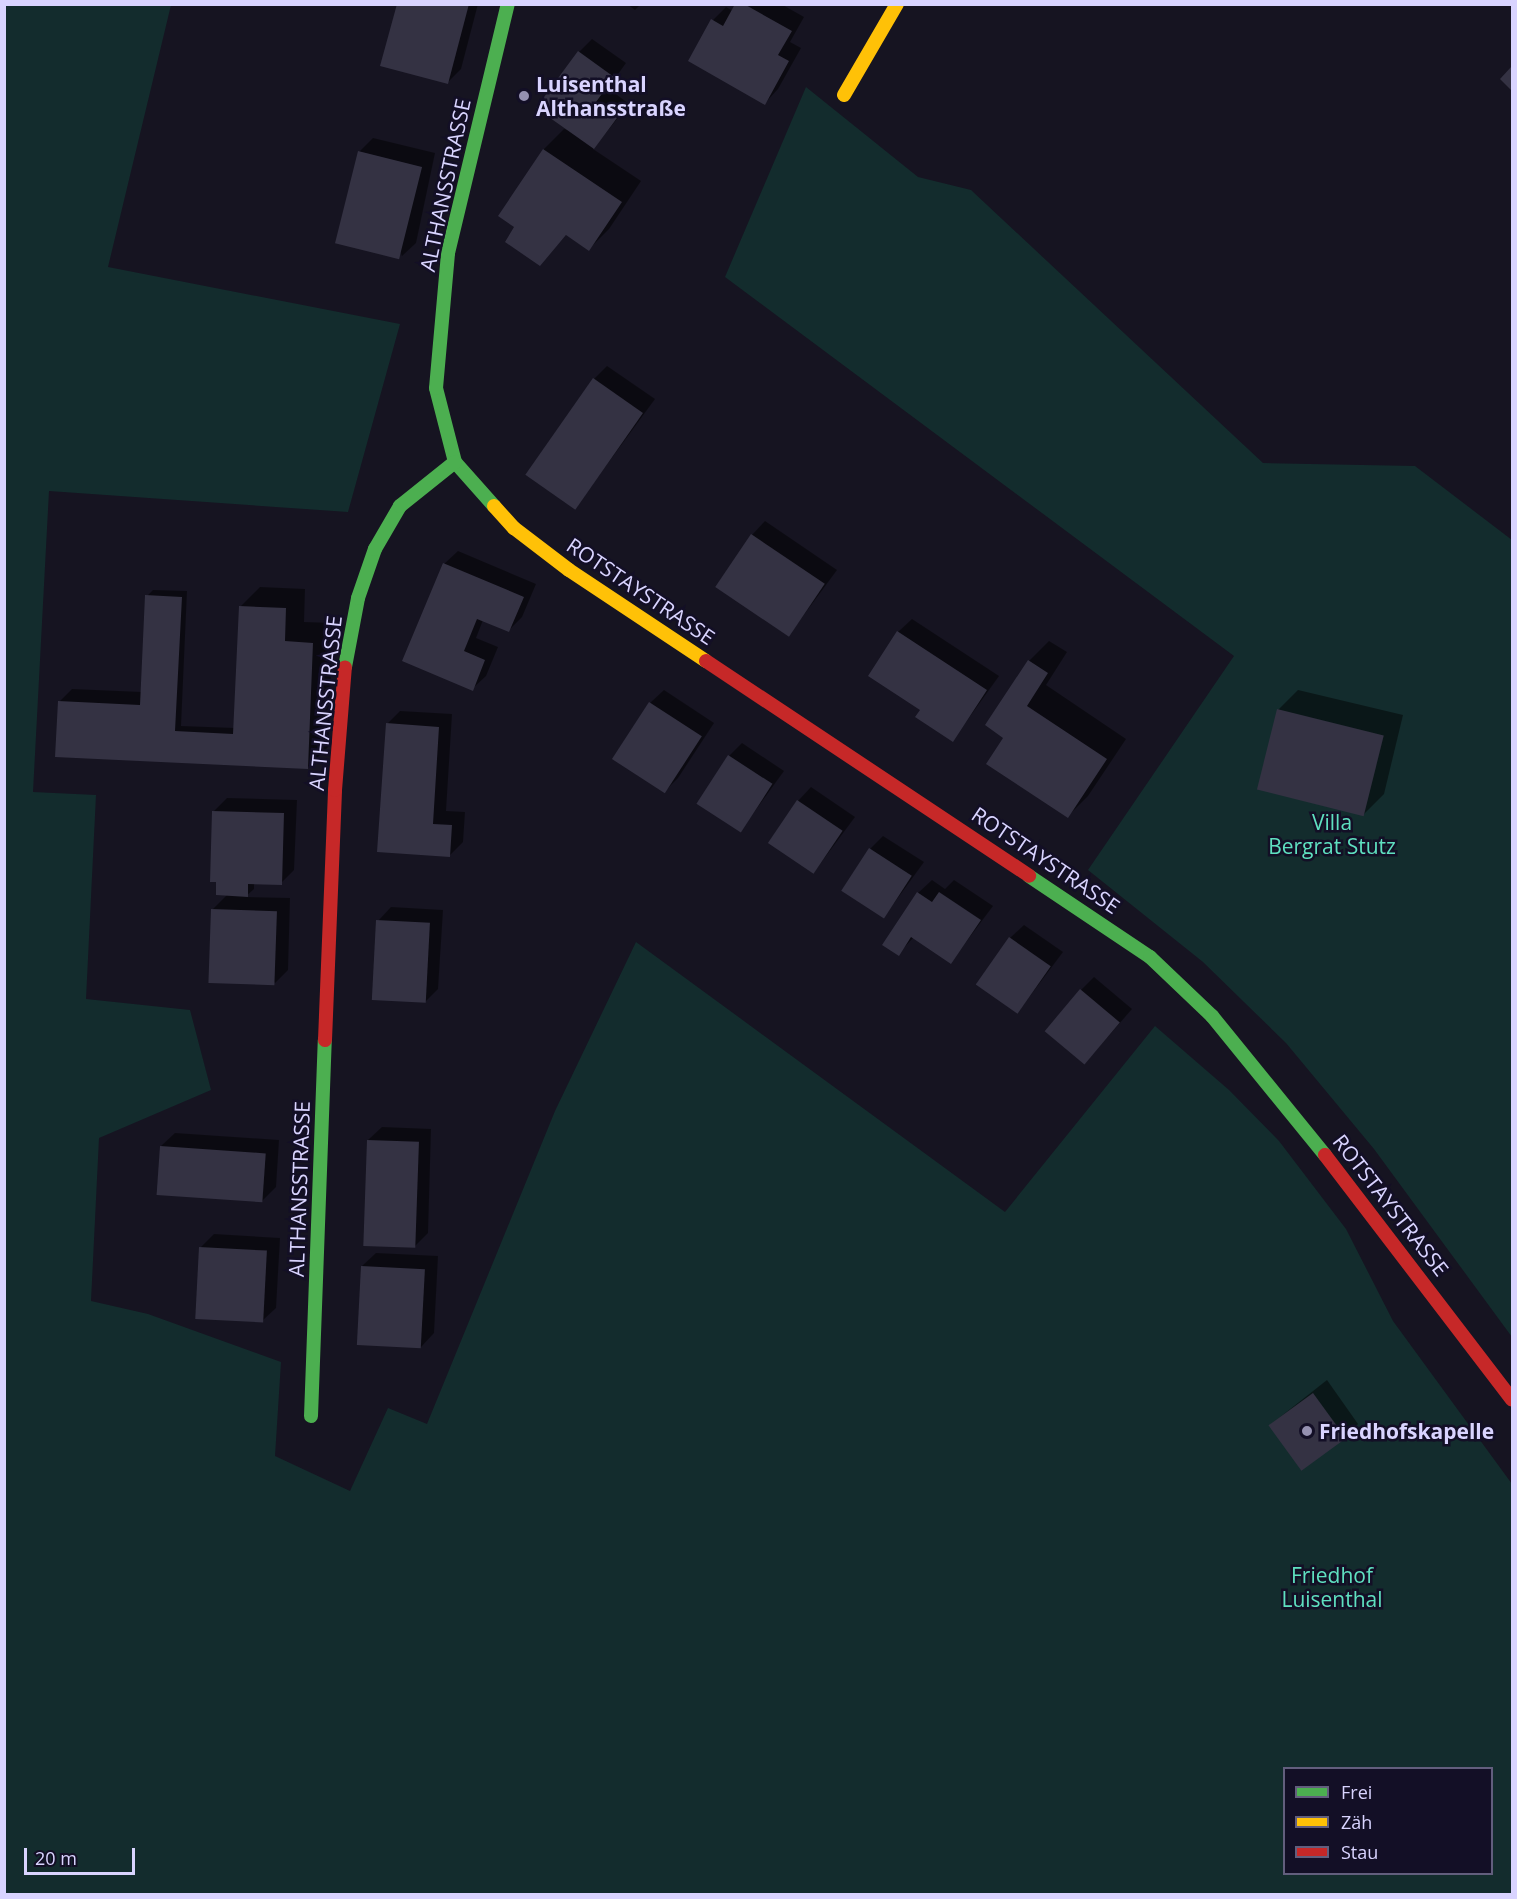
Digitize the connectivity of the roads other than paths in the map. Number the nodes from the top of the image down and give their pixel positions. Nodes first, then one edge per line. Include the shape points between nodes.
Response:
1 (508, 4) edge
2 (897, 4) edge
3 (844, 95) dead end
4 (455, 462) junction
5 (1512, 1400) edge
6 (311, 1416) dead end

1 - 4 street, ALTHANSSTRASSE via 448,253 436,388
2 - 3 street
4 - 5 street, ROTSTAYSTRASSE via 514,528 569,570 1150,957 1212,1016 1259,1072 1424,1280
4 - 6 street, ALTHANSSTRASSE via 400,506 375,549 358,598 345,668 335,790

